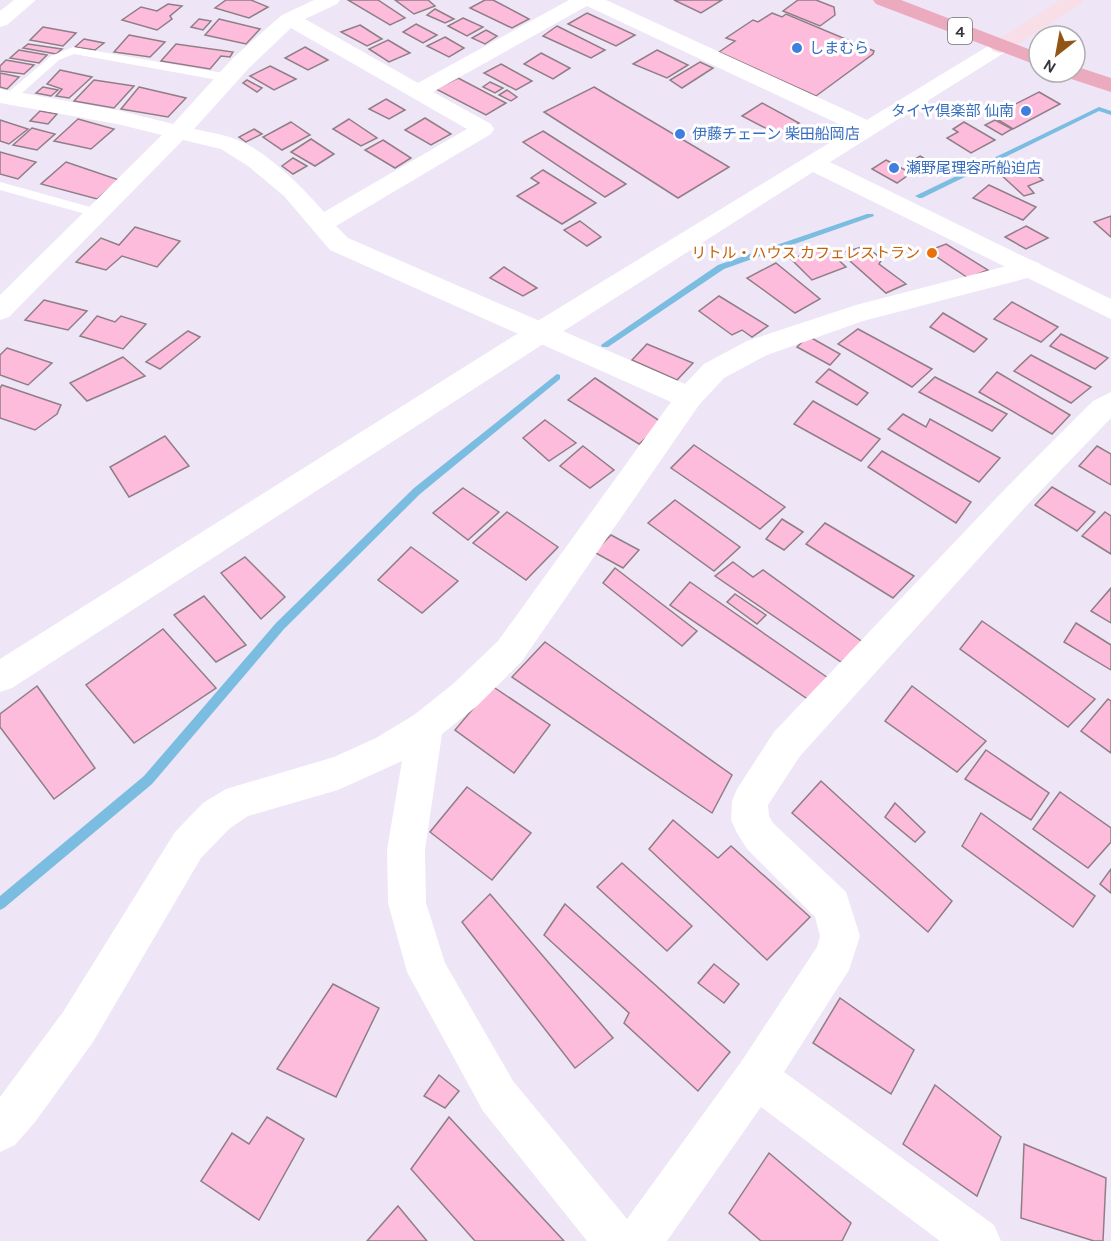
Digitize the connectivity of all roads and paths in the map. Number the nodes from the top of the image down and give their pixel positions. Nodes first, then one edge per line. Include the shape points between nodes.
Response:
1 (26, 0) edge
2 (330, 0) edge
3 (584, 0) edge
4 (590, 0) edge
5 (883, 0) edge
6 (932, 0) edge
7 (1074, 0) edge
8 (289, 19) junction
9 (0, 21) edge
10 (1020, 40) edge
11 (1087, 57) edge
12 (1111, 65) edge
13 (1087, 77) edge
14 (228, 78) junction
15 (1111, 85) edge
16 (419, 91) junction
17 (5, 97) edge
18 (866, 128) junction
19 (180, 131) junction
20 (813, 163) junction
21 (0, 186) edge
22 (96, 213) junction
23 (321, 224) junction
24 (1030, 269) junction
25 (1111, 310) edge
26 (0, 311) edge
27 (541, 333) junction
28 (689, 398) junction
29 (1111, 402) edge
30 (0, 677) edge
31 (426, 726) junction
32 (756, 1077) junction
33 (0, 1130) edge
34 (616, 1241) edge
35 (639, 1241) edge
36 (978, 1241) edge

1 - 9 street
2 - 8 street
3 - 16 street
4 - 18 street
5 - 10 highway, 4
6 - 10 highway, 4
7 - 10 main road
8 - 14 street
8 - 16 street
10 - 18 street
11 - 12 highway
13 - 15 highway
14 - 17 lane via 73,50 55,58
14 - 19 street
16 - 23 street via 483,129
17 - 19 street
18 - 20 street
19 - 22 street
19 - 23 street via 229,144 256,161 292,191
20 - 24 street
20 - 27 street
21 - 22 lane
22 - 26 street
23 - 27 street via 339,244
24 - 25 street
24 - 28 street via 856,314 757,348 714,372
27 - 28 street
27 - 30 street
28 - 31 street via 510,651
29 - 32 street via 1017,496 787,744 750,801 750,820 760,836 832,906 840,936 835,956
31 - 33 street via 389,750 338,772 239,801 216,816 188,845 78,1027
31 - 34 street via 406,850 407,903 427,972 498,1096
32 - 35 street
32 - 36 street

